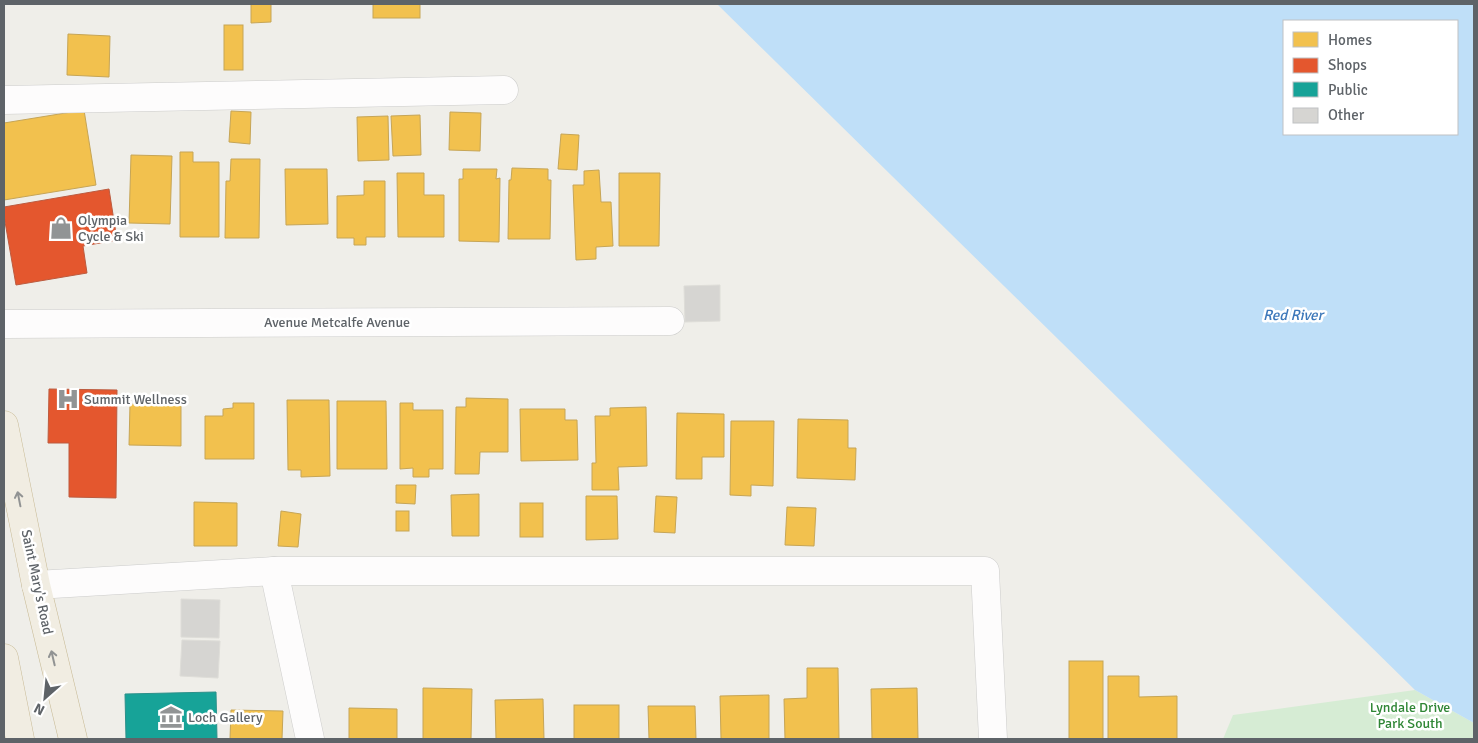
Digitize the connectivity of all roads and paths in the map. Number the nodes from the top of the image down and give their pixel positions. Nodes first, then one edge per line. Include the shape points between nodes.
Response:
1 (504, 90) dead end
2 (4, 100) edge
3 (670, 320) dead end
4 (4, 324) edge
5 (4, 425) edge
6 (274, 571) junction
7 (36, 585) junction
8 (4, 658) edge
9 (20, 739) edge
10 (72, 739) edge
11 (310, 739) edge
12 (993, 739) edge

1 - 2 street
3 - 4 street, Avenue Metcalfe Avenue
7 -> 5 highway, Saint Mary's Road
6 - 7 street
6 - 11 street
6 - 12 street via 985,572
10 -> 7 highway, Saint Mary's Road
8 - 9 highway

